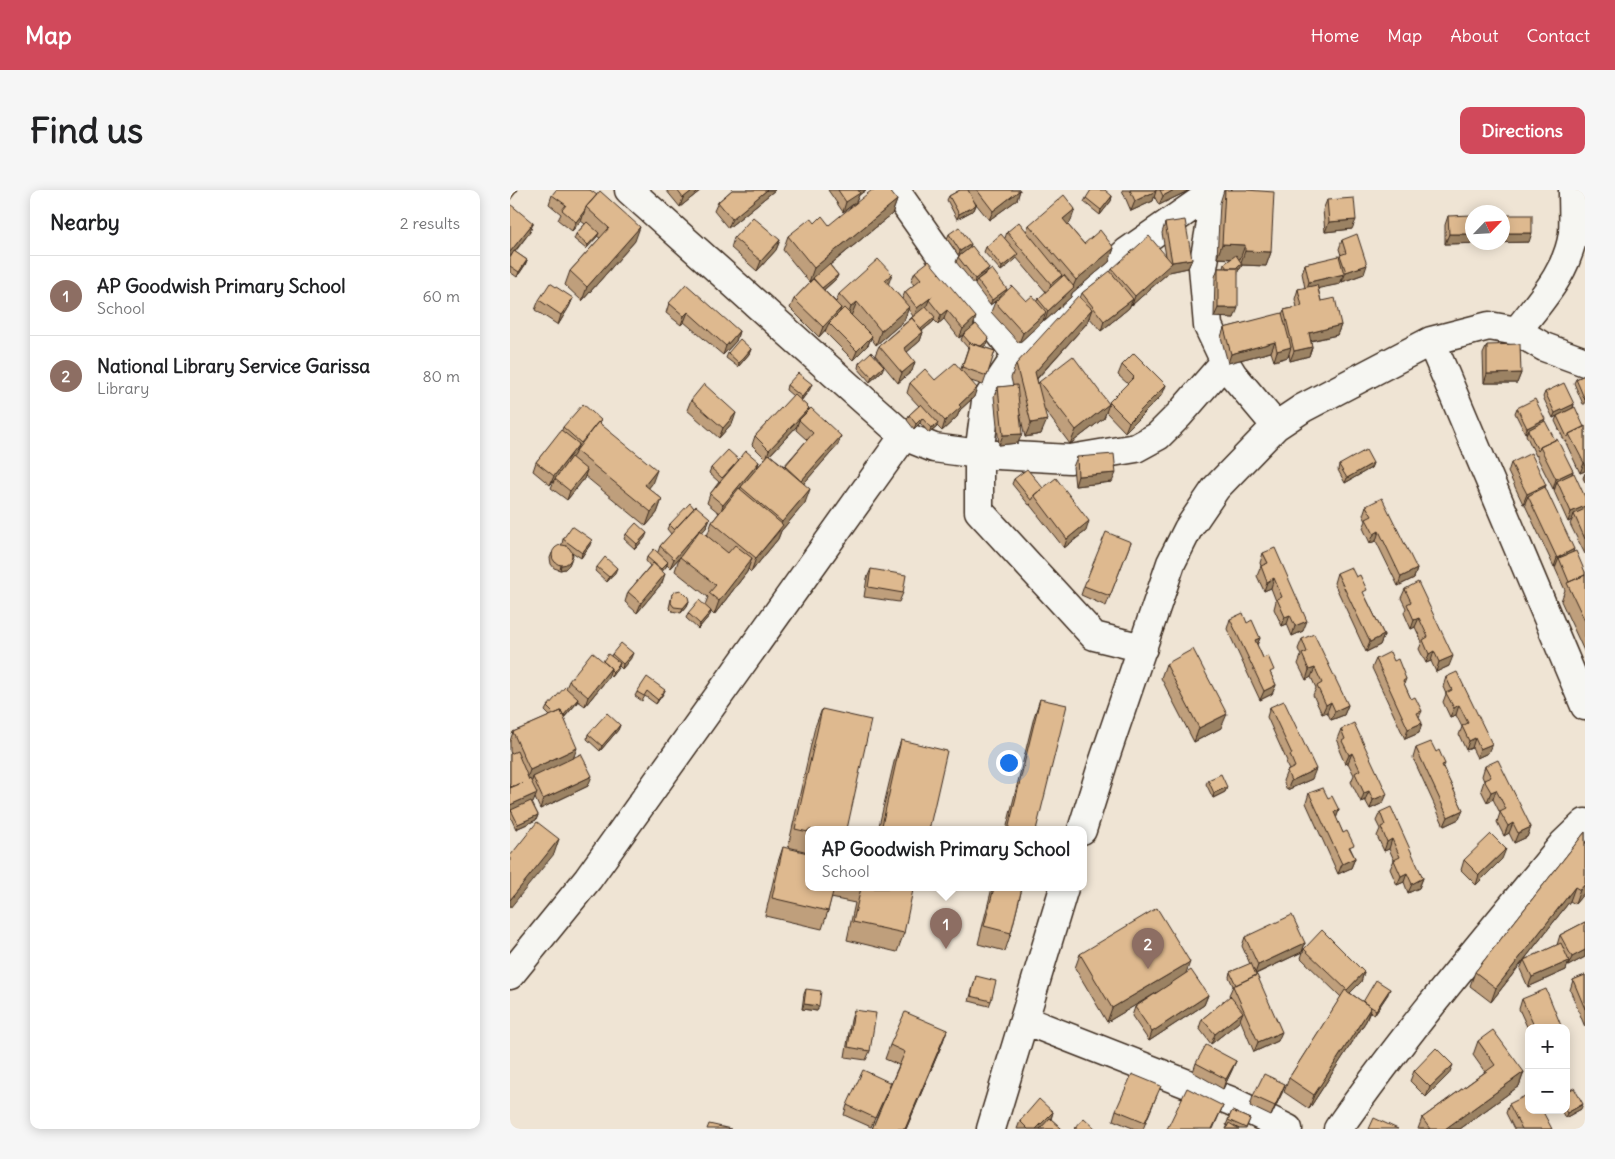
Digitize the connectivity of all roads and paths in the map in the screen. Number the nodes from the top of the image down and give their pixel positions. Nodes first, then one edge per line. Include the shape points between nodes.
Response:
1 (629, 190) edge
2 (895, 190) edge
3 (1216, 190) edge
4 (1573, 190) edge
5 (1517, 331) junction
6 (1431, 341) junction
7 (1017, 355) junction
8 (1225, 362) junction
9 (1585, 362) edge
10 (1276, 426) junction
11 (904, 436) junction
12 (978, 454) junction
13 (1143, 648) junction
14 (1585, 706) edge
15 (1585, 823) edge
16 (1083, 826) edge
17 (1063, 891) edge
18 (510, 975) edge
19 (1024, 1020) junction
20 (991, 1129) edge
21 (1288, 1129) edge
22 (1338, 1129) edge

1 - 11 street
2 - 7 street
3 - 7 street via 1128,252
3 - 8 street via 1202,267 1208,326
4 - 5 street via 1573,233 1566,259 1555,281
5 - 6 street via 1489,326
5 - 9 street via 1544,347
6 - 10 street via 1303,408
6 - 14 street
7 - 12 street via 986,400
8 - 10 street
8 - 12 street via 1158,436 1136,448 1070,459
10 - 13 street via 1216,488 1188,529 1171,563
11 - 12 street via 934,448
11 - 18 street via 588,879
12 - 13 street via 979,511 1094,636
13 - 16 street
15 - 22 street via 1563,844 1410,1033
17 - 19 street
19 - 20 street
19 - 21 street via 1231,1102

